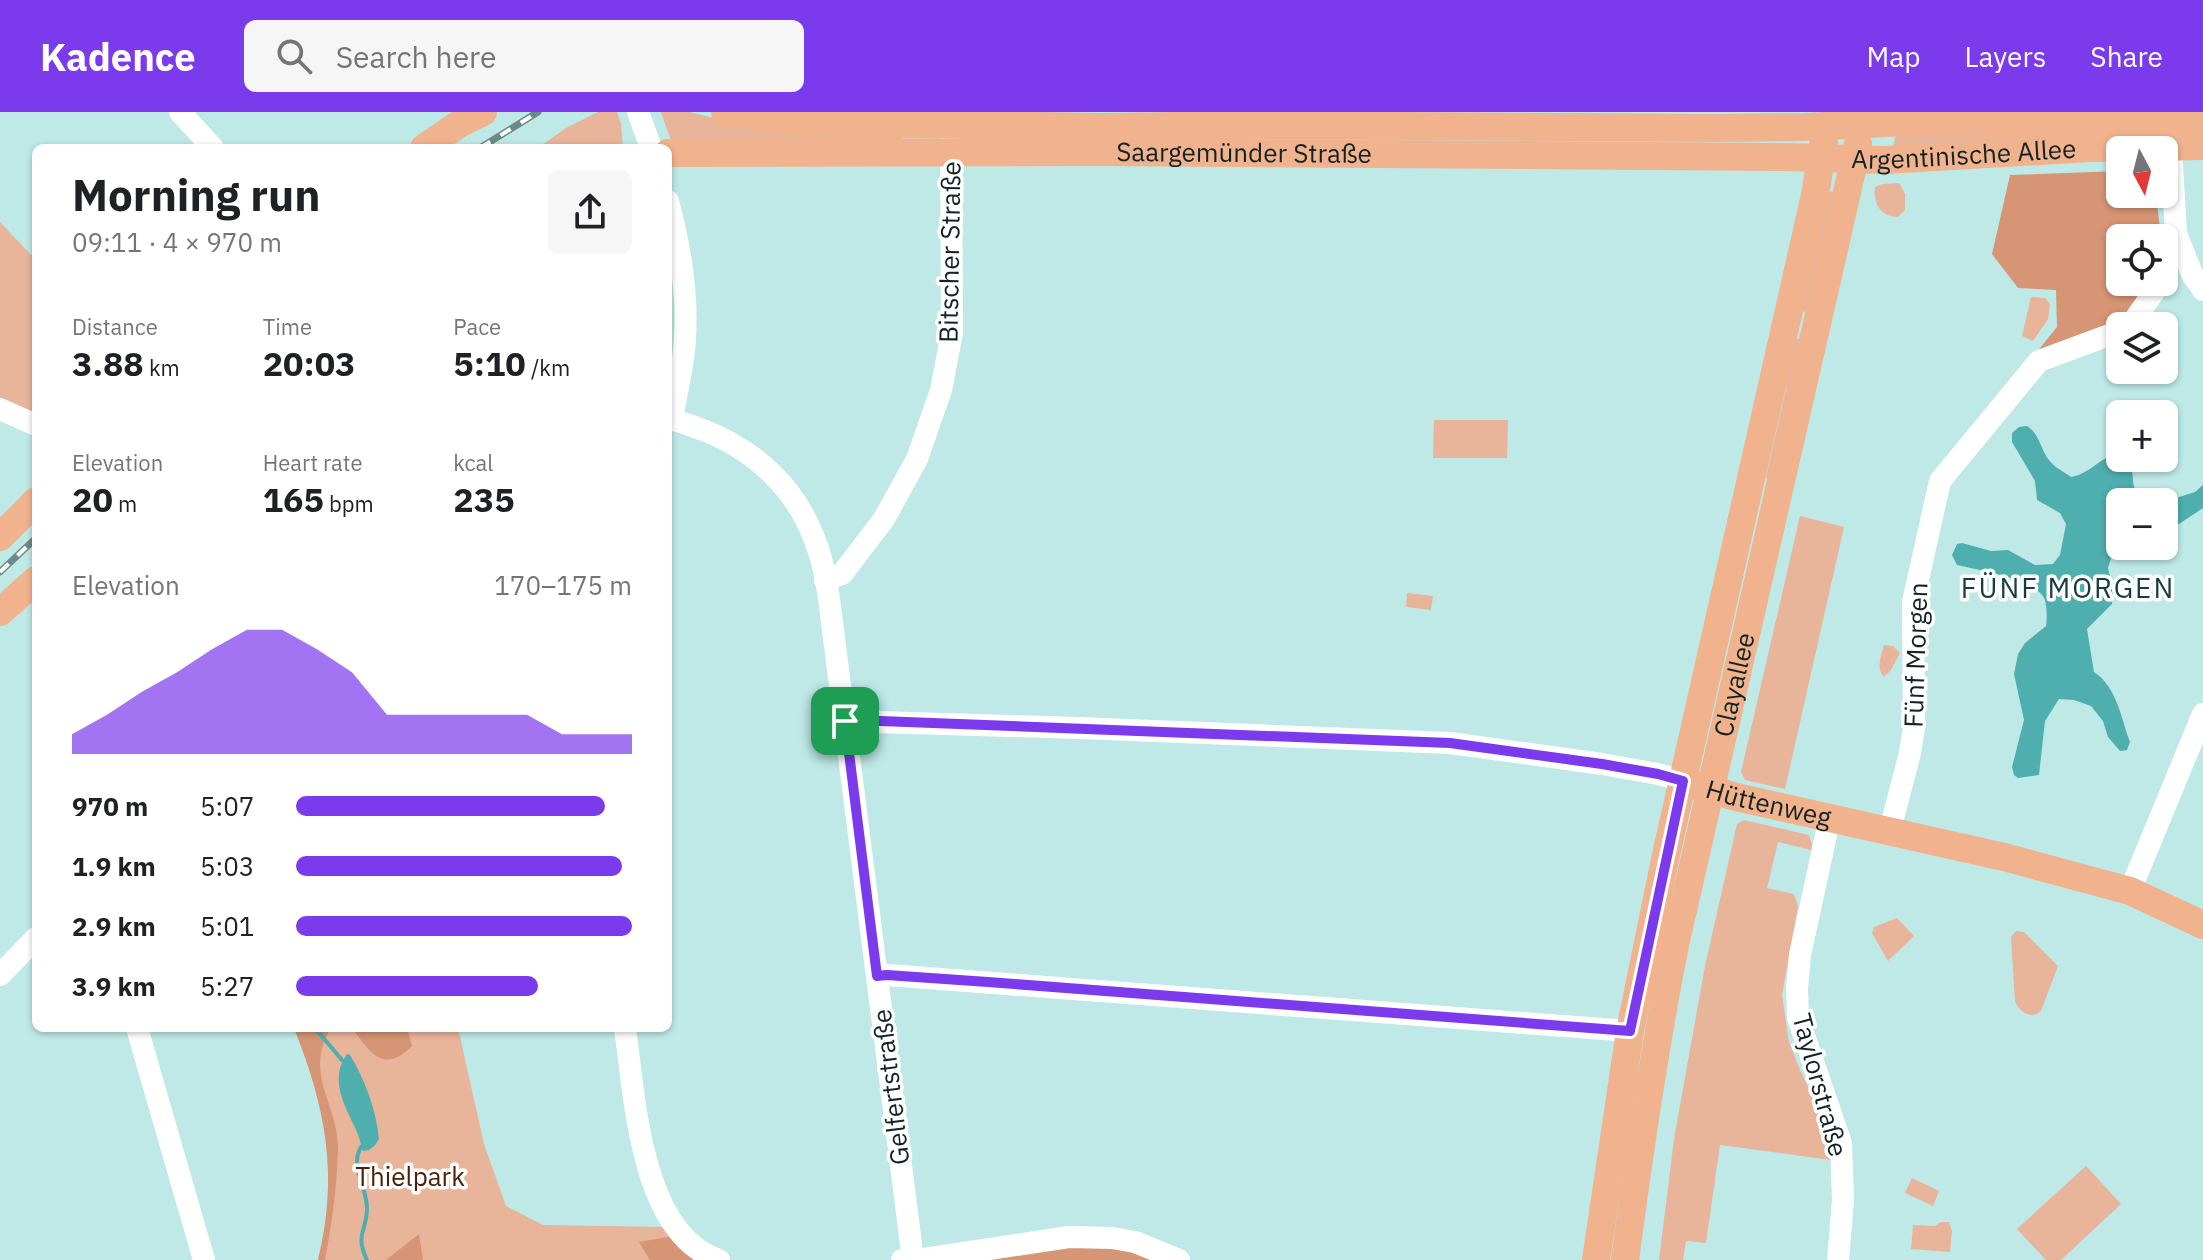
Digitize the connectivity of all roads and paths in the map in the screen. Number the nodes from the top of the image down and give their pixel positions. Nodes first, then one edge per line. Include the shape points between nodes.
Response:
1 (180, 112) edge
2 (483, 112) edge
3 (638, 112) edge
4 (725, 112) edge
5 (1864, 118) edge
6 (1828, 119) edge
7 (2203, 119) edge
8 (2170, 133) junction
9 (951, 139) junction
10 (209, 144) edge
11 (430, 144) edge
12 (650, 144) edge
13 (2203, 146) edge
14 (672, 153) edge
15 (1821, 158) junction
16 (1854, 160) junction
17 (672, 218) edge
18 (2185, 255) junction
19 (2178, 263) edge
20 (2203, 290) edge
21 (2106, 336) edge
22 (0, 409) edge
23 (672, 409) edge
24 (672, 421) edge
25 (32, 423) edge
26 (32, 505) edge
27 (0, 537) edge
28 (825, 580) junction
29 (32, 584) edge
30 (0, 612) edge
31 (2203, 714) edge
32 (845, 721) junction
33 (1683, 781) junction
34 (1710, 790) junction
35 (1830, 817) junction
36 (1890, 830) junction
37 (2130, 891) junction
38 (2203, 925) edge
39 (32, 942) edge
40 (0, 975) edge
41 (877, 976) junction
42 (1630, 1031) junction
43 (138, 1032) edge
44 (626, 1032) edge
45 (204, 1260) edge
46 (719, 1260) edge
47 (897, 1260) edge
48 (913, 1260) edge
49 (1179, 1260) edge
50 (1596, 1260) edge
51 (1625, 1260) edge
52 (1838, 1260) edge

1 - 10 street
2 - 11 main road
3 - 12 street
4 - 9 main road, Saargemünder Straße
5 - 6 main road, Saargemünder Straße
5 - 8 main road, Argentinische Allee via 2077,124
5 - 16 main road, Clayallee
6 - 9 main road, Saargemünder Straße via 1714,128 1101,127
6 - 15 main road, Clayallee
7 - 8 main road, Argentinische Allee
8 - 13 main road, Argentinische Allee
8 - 16 main road, Argentinische Allee via 2090,148
8 - 18 street via 2176,233
9 - 14 main road, Saargemünder Straße
9 - 15 main road, Saargemünder Straße
9 - 28 street, Bitscher Straße via 952,333 941,390 917,459 884,519 842,574
15 - 16 main road, Argentinische Allee
15 - 33 main road, Clayallee
16 - 34 main road, Clayallee
17 - 23 street via 686,304
18 - 19 street
18 - 20 street
21 - 36 street, Fünf Morgen via 2039,361 1940,481 1913,602 1914,728
22 - 25 street
24 - 28 street, Gelfertstraße via 735,444 773,474 806,519
26 - 27 main road
28 - 32 street, Gelfertstraße
29 - 30 main road
31 - 37 street
32 - 33 street, Hüttenweg via 1450,743
32 - 41 street, Gelfertstraße
33 - 34 main road, Hüttenweg
33 - 42 main road, Clayallee
34 - 35 main road, Hüttenweg
34 - 51 main road, Clayallee via 1655,1042
35 - 36 main road, Hüttenweg
35 - 52 street, Taylorstraße via 1797,988 1798,1018 1841,1143
36 - 37 main road, Hüttenweg
37 - 38 main road, Hüttenweg
39 - 40 street
41 - 42 street
41 - 48 street, Gelfertstraße
42 - 50 main road, Clayallee
43 - 45 street
44 - 46 street via 643,1149 664,1210 695,1247
47 - 48 street
48 - 49 street via 1069,1237 1135,1242

